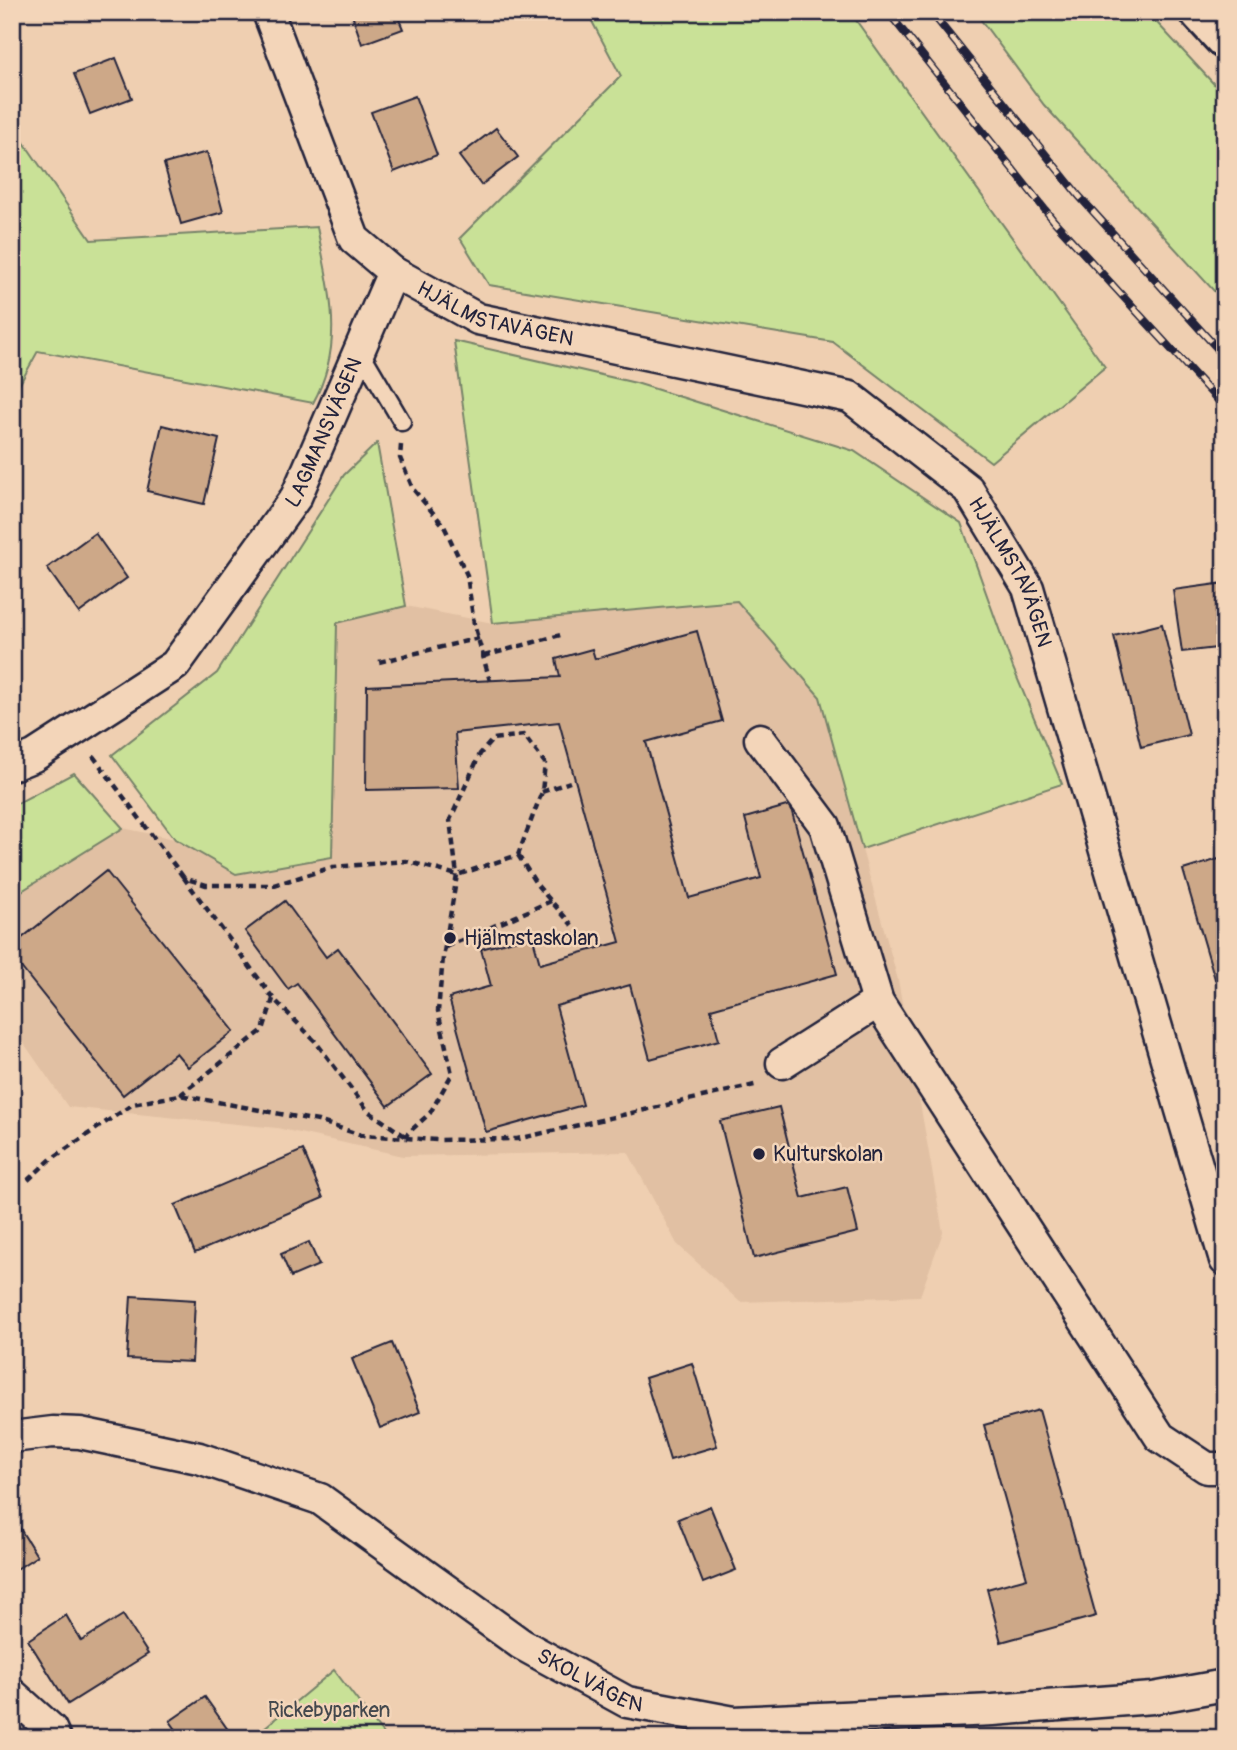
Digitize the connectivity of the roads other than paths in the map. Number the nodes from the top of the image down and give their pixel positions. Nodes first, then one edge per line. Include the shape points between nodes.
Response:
1 (268, 12) edge
2 (1200, 12) edge
3 (1225, 39) edge
4 (393, 272) junction
5 (359, 349) junction
6 (402, 422) road end
7 (760, 738) dead end
8 (12, 765) edge
9 (877, 1002) junction
10 (782, 1063) road end
11 (1225, 1260) edge
12 (12, 1437) edge
13 (1225, 1468) edge
14 (1225, 1685) edge
15 (12, 1694) edge
16 (55, 1738) edge

1 - 4 street via 354,239
2 - 3 main road
4 - 5 street, LAGMANSVÄGEN
4 - 11 street, HJÄLMSTAVÄGEN via 478,319 850,397 968,489 1028,588
5 - 6 lane
5 - 8 street, LAGMANSVÄGEN via 296,497 175,665 34,756
7 - 9 street via 825,826
9 - 10 street
9 - 13 street via 1160,1437 1207,1468
12 - 14 street, SKOLVÄGEN via 80,1433 198,1458 320,1499 521,1644 627,1702 734,1722 1153,1698
15 - 16 street

